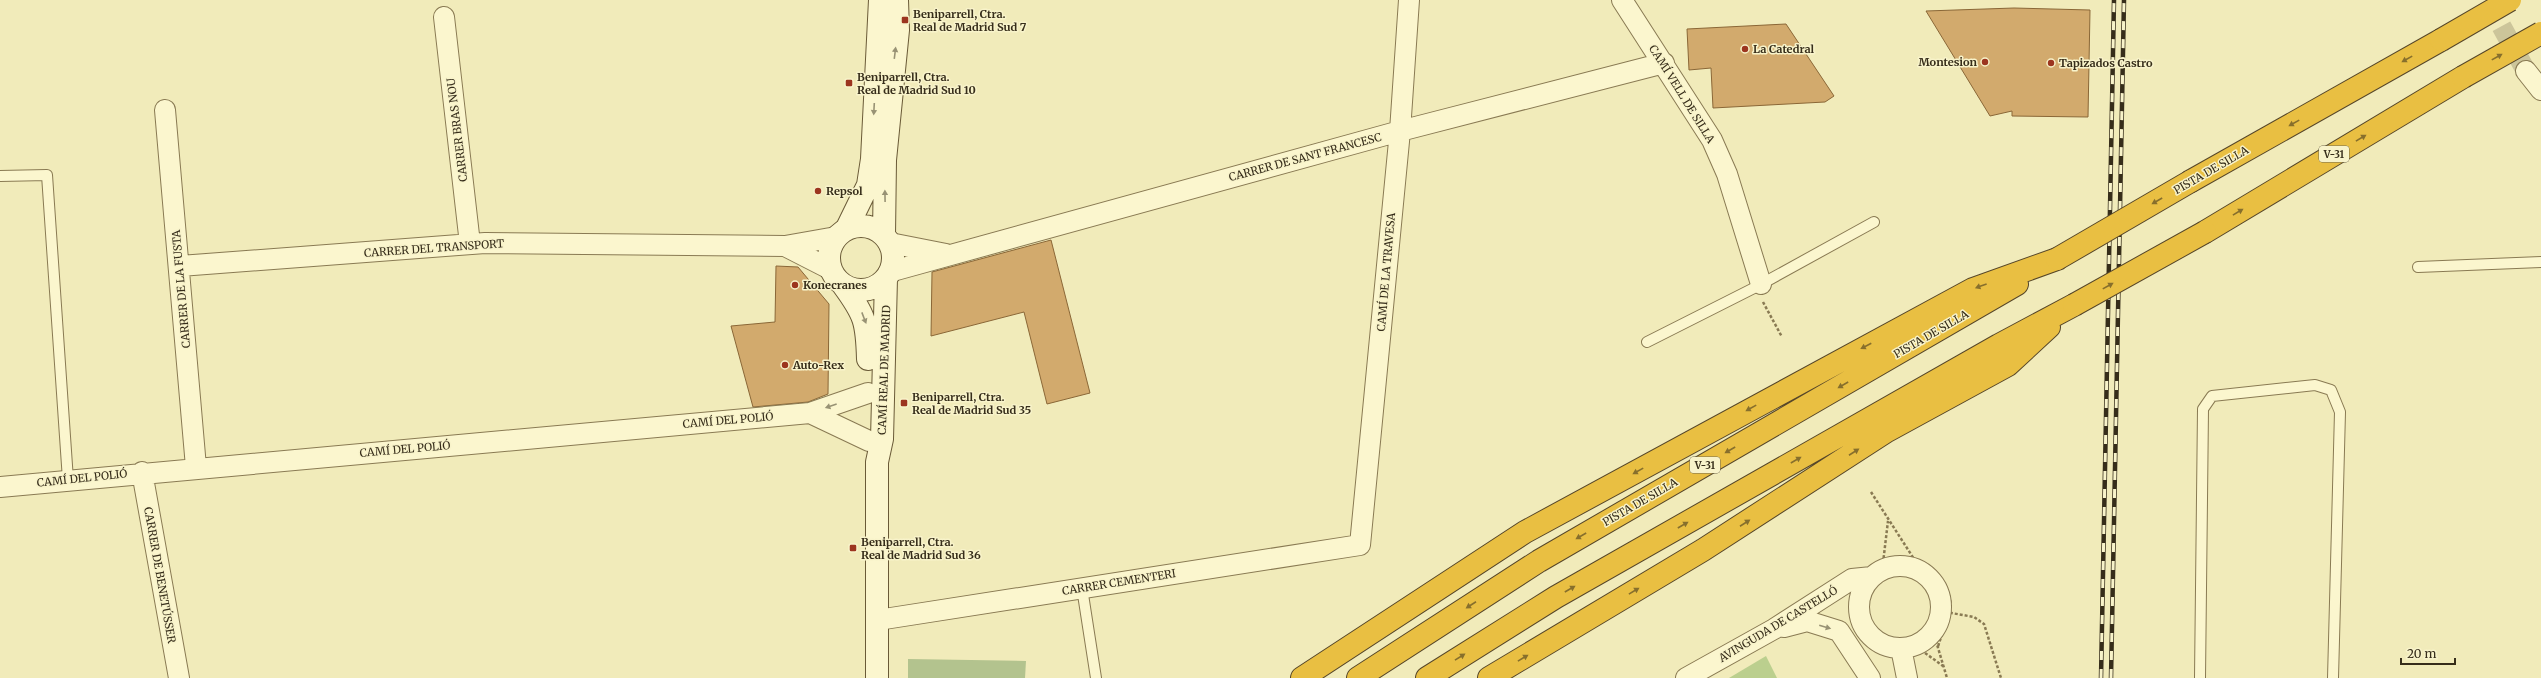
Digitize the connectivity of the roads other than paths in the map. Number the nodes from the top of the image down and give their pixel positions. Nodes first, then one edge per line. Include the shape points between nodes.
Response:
1 (880, 0) edge
2 (897, 0) edge
3 (1408, 0) edge
4 (1622, 0) edge
5 (2510, 0) edge
6 (444, 17) dead end
7 (2541, 33) edge
8 (1664, 63) junction
9 (2526, 71) tunnel mouth
10 (2541, 90) edge
11 (165, 110) dead end
12 (1400, 131) junction
13 (0, 176) edge
14 (1874, 222) dead end
15 (841, 232) junction
16 (887, 239) junction
17 (470, 244) junction
18 (785, 246) junction
19 (948, 255) junction
20 (2057, 259) junction
21 (2541, 262) edge
22 (180, 266) junction
23 (2418, 267) dead end
24 (888, 275) junction
25 (837, 277) junction
26 (1761, 284) junction
27 (2074, 305) junction
28 (1647, 342) dead end
29 (868, 393) junction
30 (810, 413) junction
31 (869, 441) junction
32 (877, 462) junction
33 (196, 468) junction
34 (142, 472) junction
35 (68, 480) junction
36 (0, 486) edge
37 (1360, 545) joint
38 (1877, 573) junction
39 (1082, 588) junction
40 (878, 620) junction
41 (1774, 629) junction
42 (1875, 640) junction
43 (1908, 646) junction
44 (1867, 673) edge
45 (179, 678) edge
46 (877, 678) edge
47 (1096, 678) edge
48 (1302, 678) edge
49 (1358, 678) edge
50 (1427, 678) edge
51 (1489, 678) edge
52 (1686, 678) edge
53 (1907, 678) edge
54 (2200, 678) edge
55 (2333, 678) edge

1 -> 15 street via 872,158 868,185
16 -> 2 street via 885,160 898,30
3 - 12 street, CAMÍ DE LA TRAVESA
4 - 8 street, CAMÍ VELL DE SILLA
5 -> 20 highway, PISTA DE SILLA / V-31, bridge
6 - 17 street, CARRER BRAS NOU
27 -> 7 highway, V-31, bridge via 2205,232 2463,76
8 - 12 street, CARRER DE SANT FRANCESC
8 - 26 street, CAMÍ VELL DE SILLA via 1720,156
9 - 10 street
11 - 22 street, CARRER DE LA FUSTA
12 - 19 street, CARRER DE SANT FRANCESC
12 - 37 street, CAMÍ DE LA TRAVESA
13 - 35 lane via 47,176
14 - 26 lane
15 - 16 street via 867,226
15 - 18 street, CARRER DEL TRANSPORT
15 - 25 street via 829,252
16 - 19 street, CARRER DE SANT FRANCESC
16 - 24 street via 893,258
17 - 18 street, CARRER DEL TRANSPORT
17 - 22 street, CARRER DEL TRANSPORT
18 - 25 street, CARRER DEL TRANSPORT
19 - 24 street, CARRER DE SANT FRANCESC
20 -> 48 highway via 1973,289 1525,532
20 -> 49 highway, PISTA DE SILLA / V-31 via 1539,561
21 - 23 lane
22 - 33 street, CARRER DE LA FUSTA
24 - 25 street via 870,289 861,290
24 - 32 street, CAMÍ REAL DE MADRID via 882,439
25 -> 29 street, CAMÍ REAL DE MADRID via 864,317 868,331
26 - 28 lane
50 -> 27 highway, V-31 via 1556,597 1998,345
51 -> 27 highway via 1703,550 1887,431 2008,365
29 -> 30 street, CAMÍ DEL POLIÓ
29 - 31 street, CAMÍ REAL DE MADRID
30 - 31 street
30 - 33 street, CAMÍ DEL POLIÓ
31 - 32 street, CAMÍ REAL DE MADRID
32 - 40 street, CAMÍ REAL DE MADRID
33 - 34 street, CAMÍ DEL POLIÓ
34 - 35 street, CAMÍ DEL POLIÓ
34 - 45 street, CARRER DE BENETÚSSER
35 - 36 street, CAMÍ DEL POLIÓ
37 - 39 street, CARRER CEMENTERI
38 - 41 street, AVINGUDA DE CASTELLÓ via 1852,579
38 - 42 street via 1864,586 1859,609 1861,620
38 - 43 street, AVINGUDA DE CASTELLÓ via 1896,566 1919,566 1939,593 1945,612 1935,639
39 - 40 street, CARRER CEMENTERI
39 - 47 lane
40 - 46 street, CAMÍ REAL DE MADRID
41 -> 44 street via 1807,621 1839,631
41 - 52 street, AVINGUDA DE CASTELLÓ
42 - 43 street via 1892,647
42 - 44 street
43 - 53 street
54 - 55 lane via 2203,409 2212,396 2315,385 2331,390 2340,412

